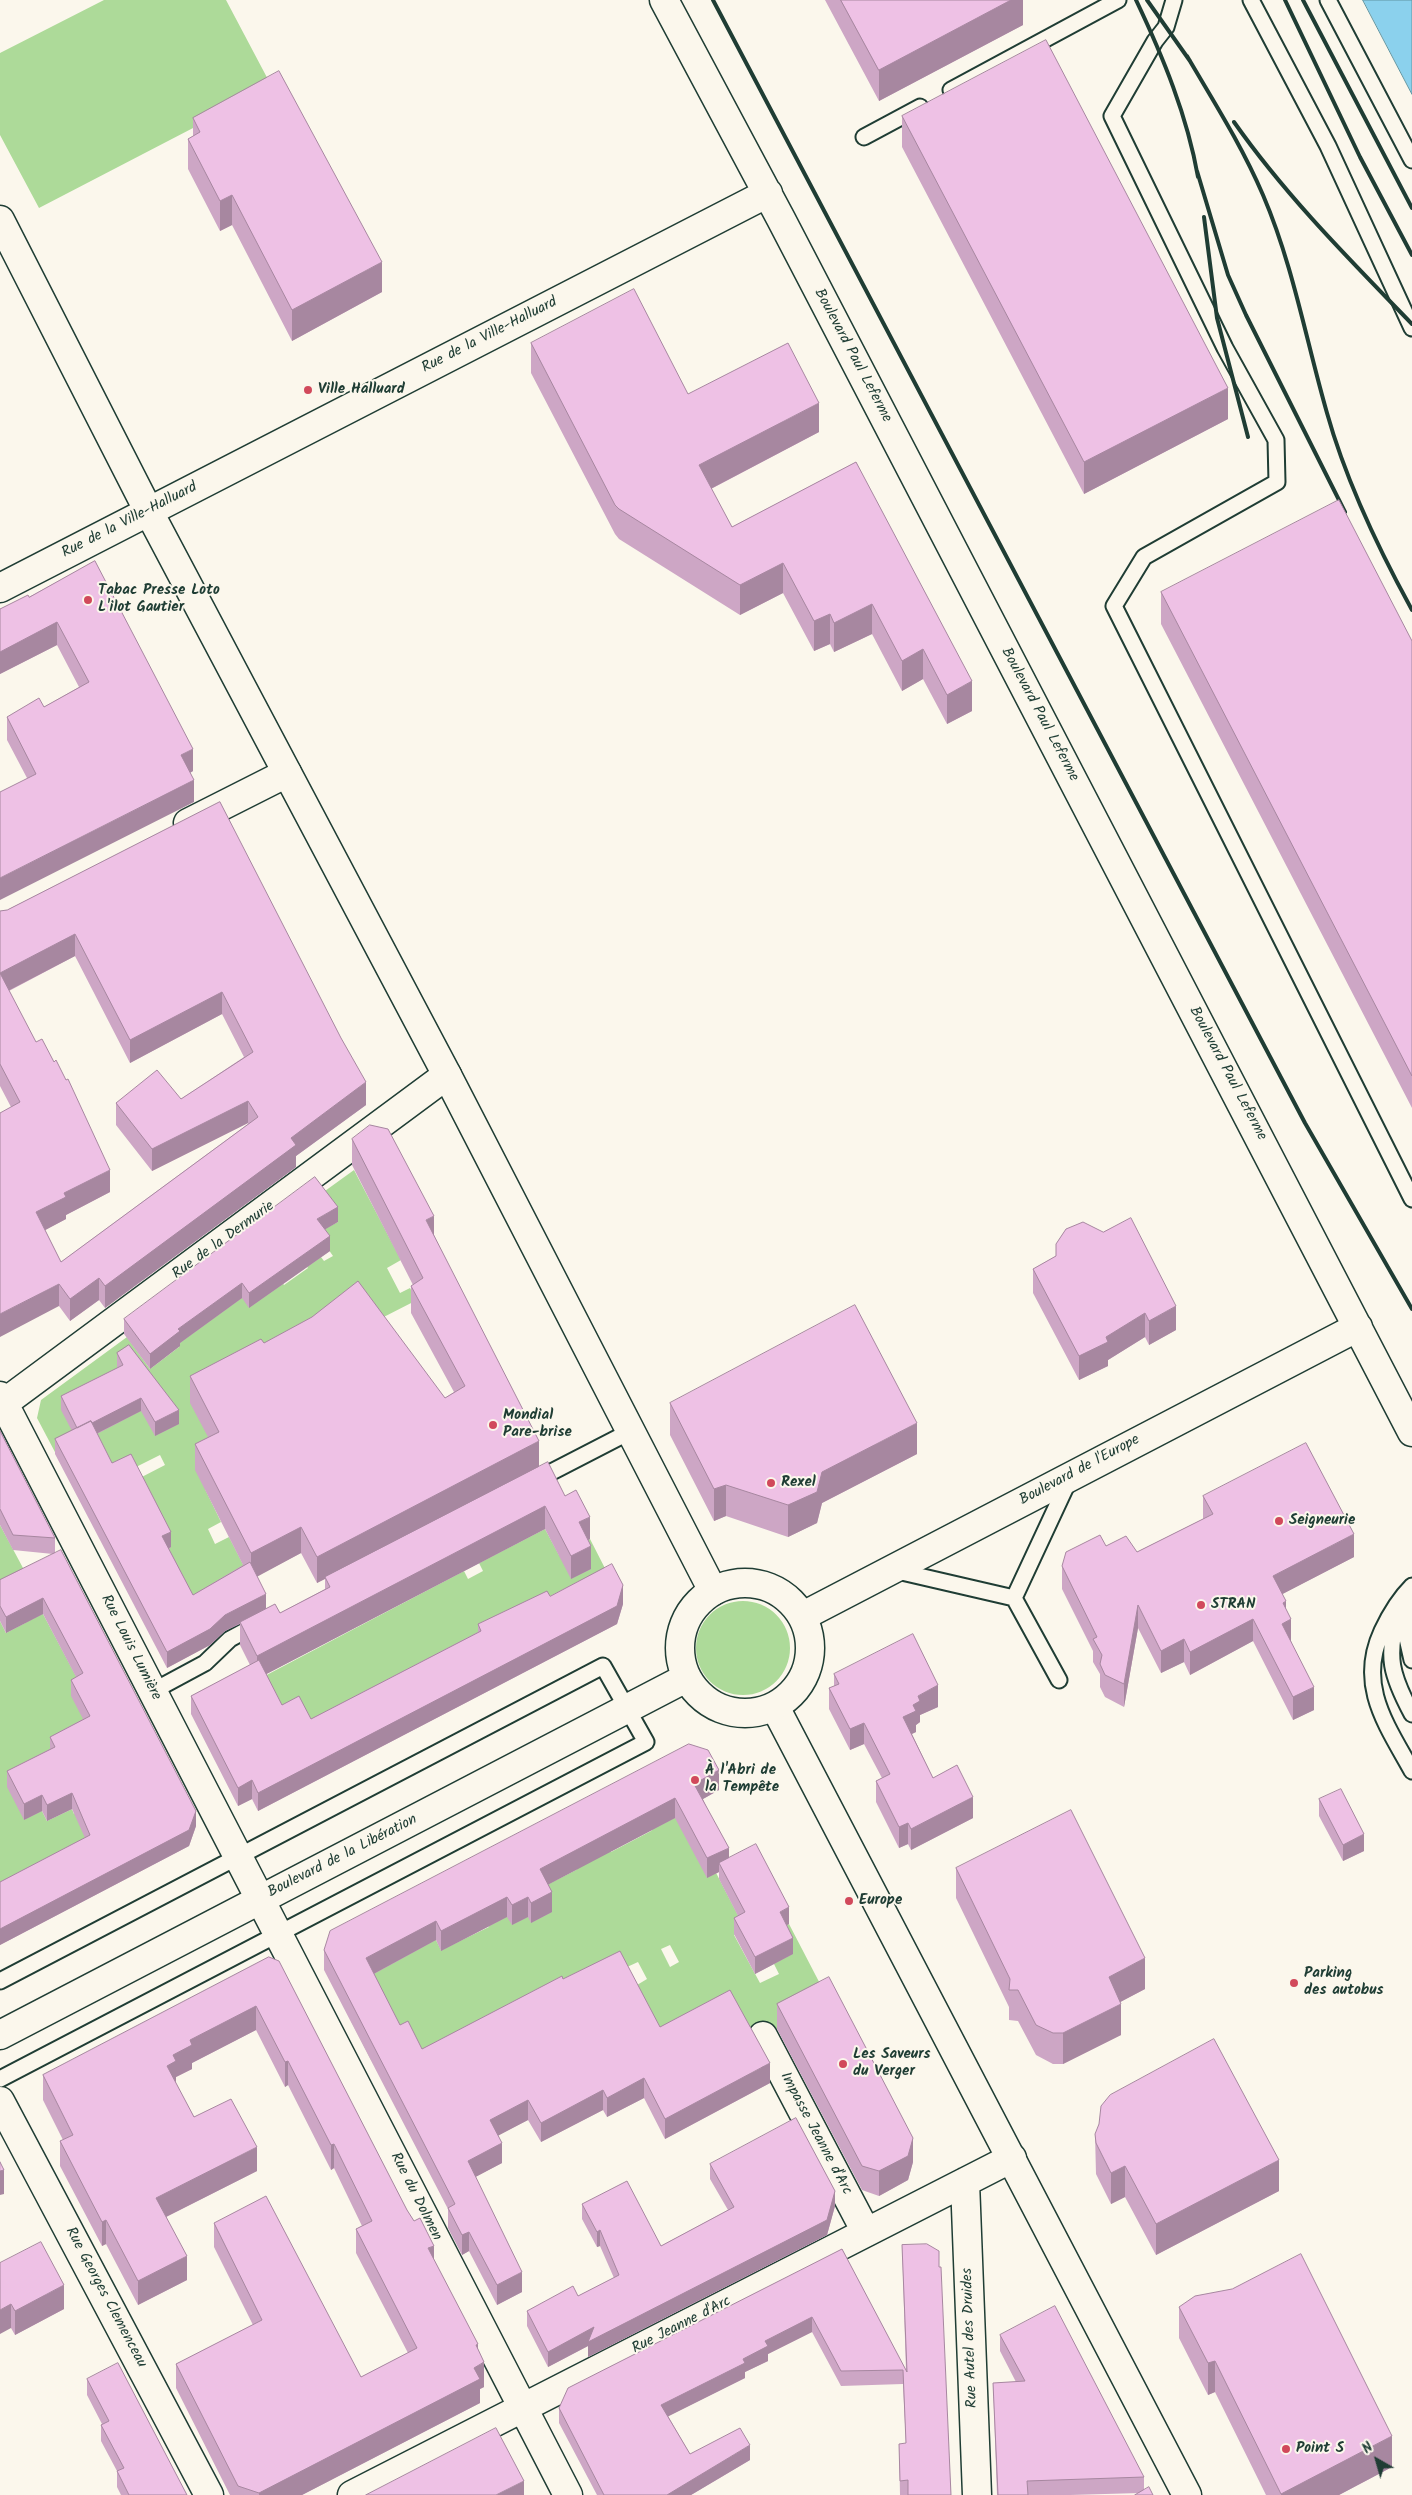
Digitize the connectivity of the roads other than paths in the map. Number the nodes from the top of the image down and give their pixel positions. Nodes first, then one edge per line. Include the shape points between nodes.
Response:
1 (664, 0) edge
2 (1118, 0) edge
3 (1174, 0) edge
4 (1251, 0) edge
5 (1328, 0) edge
6 (864, 137) dead end
7 (1412, 160) edge
8 (768, 193) junction
9 (0, 220) edge
10 (1412, 328) edge
11 (149, 512) junction
12 (0, 588) edge
13 (287, 773) junction
14 (167, 833) edge
15 (447, 1075) junction
16 (1412, 1198) edge
17 (1358, 1327) junction
18 (1, 1402) edge
19 (631, 1431) junction
20 (1412, 1432) edge
21 (1071, 1476) junction
22 (525, 1486) edge
23 (891, 1570) junction
24 (1412, 1588) edge
25 (714, 1591) junction
26 (1014, 1598) junction
27 (273, 1616) edge
28 (802, 1616) junction
29 (1412, 1660) edge
30 (686, 1678) junction
31 (1059, 1680) dead end
32 (153, 1691) junction
33 (775, 1707) junction
34 (629, 1709) junction
35 (1412, 1714) edge
36 (1412, 1771) edge
37 (238, 1856) junction
38 (260, 1900) junction
39 (278, 1934) junction
40 (0, 1981) edge
41 (0, 2035) edge
42 (763, 2036) dead end
43 (0, 2079) edge
44 (0, 2102) edge
45 (1012, 2158) junction
46 (965, 2182) junction
47 (866, 2232) junction
48 (524, 2407) junction
49 (209, 2495) edge
50 (352, 2495) edge
51 (568, 2495) edge
52 (977, 2495) edge
53 (1187, 2495) edge

1 - 8 street, Boulevard Paul Leferme
2 - 6 lane
3 - 16 lane via 1166,27 1112,116 1225,348 1276,440 1277,482 1144,557 1114,606
4 - 10 lane via 1328,146
5 - 7 lane
8 - 11 street, Rue de la Ville-Halluard
8 - 17 street, Boulevard Paul Leferme
9 - 11 street
11 - 12 street, Rue de la Ville-Halluard
11 - 13 street
13 - 14 street
13 - 15 street
15 - 18 street, Rue de la Dermurie
15 - 19 street
17 - 20 street, Boulevard Paul Leferme
17 - 21 street, Boulevard de l'Europe
18 - 32 street, Rue Louis Lumière
19 - 22 lane
19 - 25 street
21 - 23 street, Boulevard de l'Europe
21 - 26 lane
23 - 26 lane
23 - 28 street, Boulevard de l'Europe
24 - 29 lane via 1407,1638
24 - 35 lane via 1399,1609 1390,1659 1398,1688
24 - 36 lane via 1396,1604 1386,1622 1377,1642 1371,1671 1374,1692 1385,1723
25 - 28 street via 733,1584 753,1583 773,1589 790,1600
25 - 30 street via 697,1603 686,1620 680,1639
26 - 31 lane
27 - 32 lane via 230,1639 206,1663
28 - 33 street via 809,1632 811,1650 808,1667 800,1684
30 - 33 street via 698,1695 734,1713 755,1713
30 - 34 street, Boulevard de la Libération
32 - 37 street, Rue Louis Lumière
33 - 45 street
34 - 37 lane via 604,1666
34 - 38 street, Boulevard de la Libération
34 - 39 lane via 646,1742
37 - 38 street, Rue Louis Lumière
37 - 40 lane
38 - 39 street, Rue du Dolmen
38 - 41 street, Boulevard de la Libération
39 - 43 lane
39 - 48 street, Rue du Dolmen
42 - 47 street, Impasse Jeanne d'Arc
44 - 49 street, Rue Georges Clemenceau
45 - 46 street, Rue Jeanne d'Arc
45 - 53 street
46 - 47 street, Rue Jeanne d'Arc
46 - 52 street, Rue Autel des Druides
47 - 48 street, Rue Jeanne d'Arc
48 - 50 street, Rue Jeanne d'Arc
48 - 51 street, Rue du Dolmen

